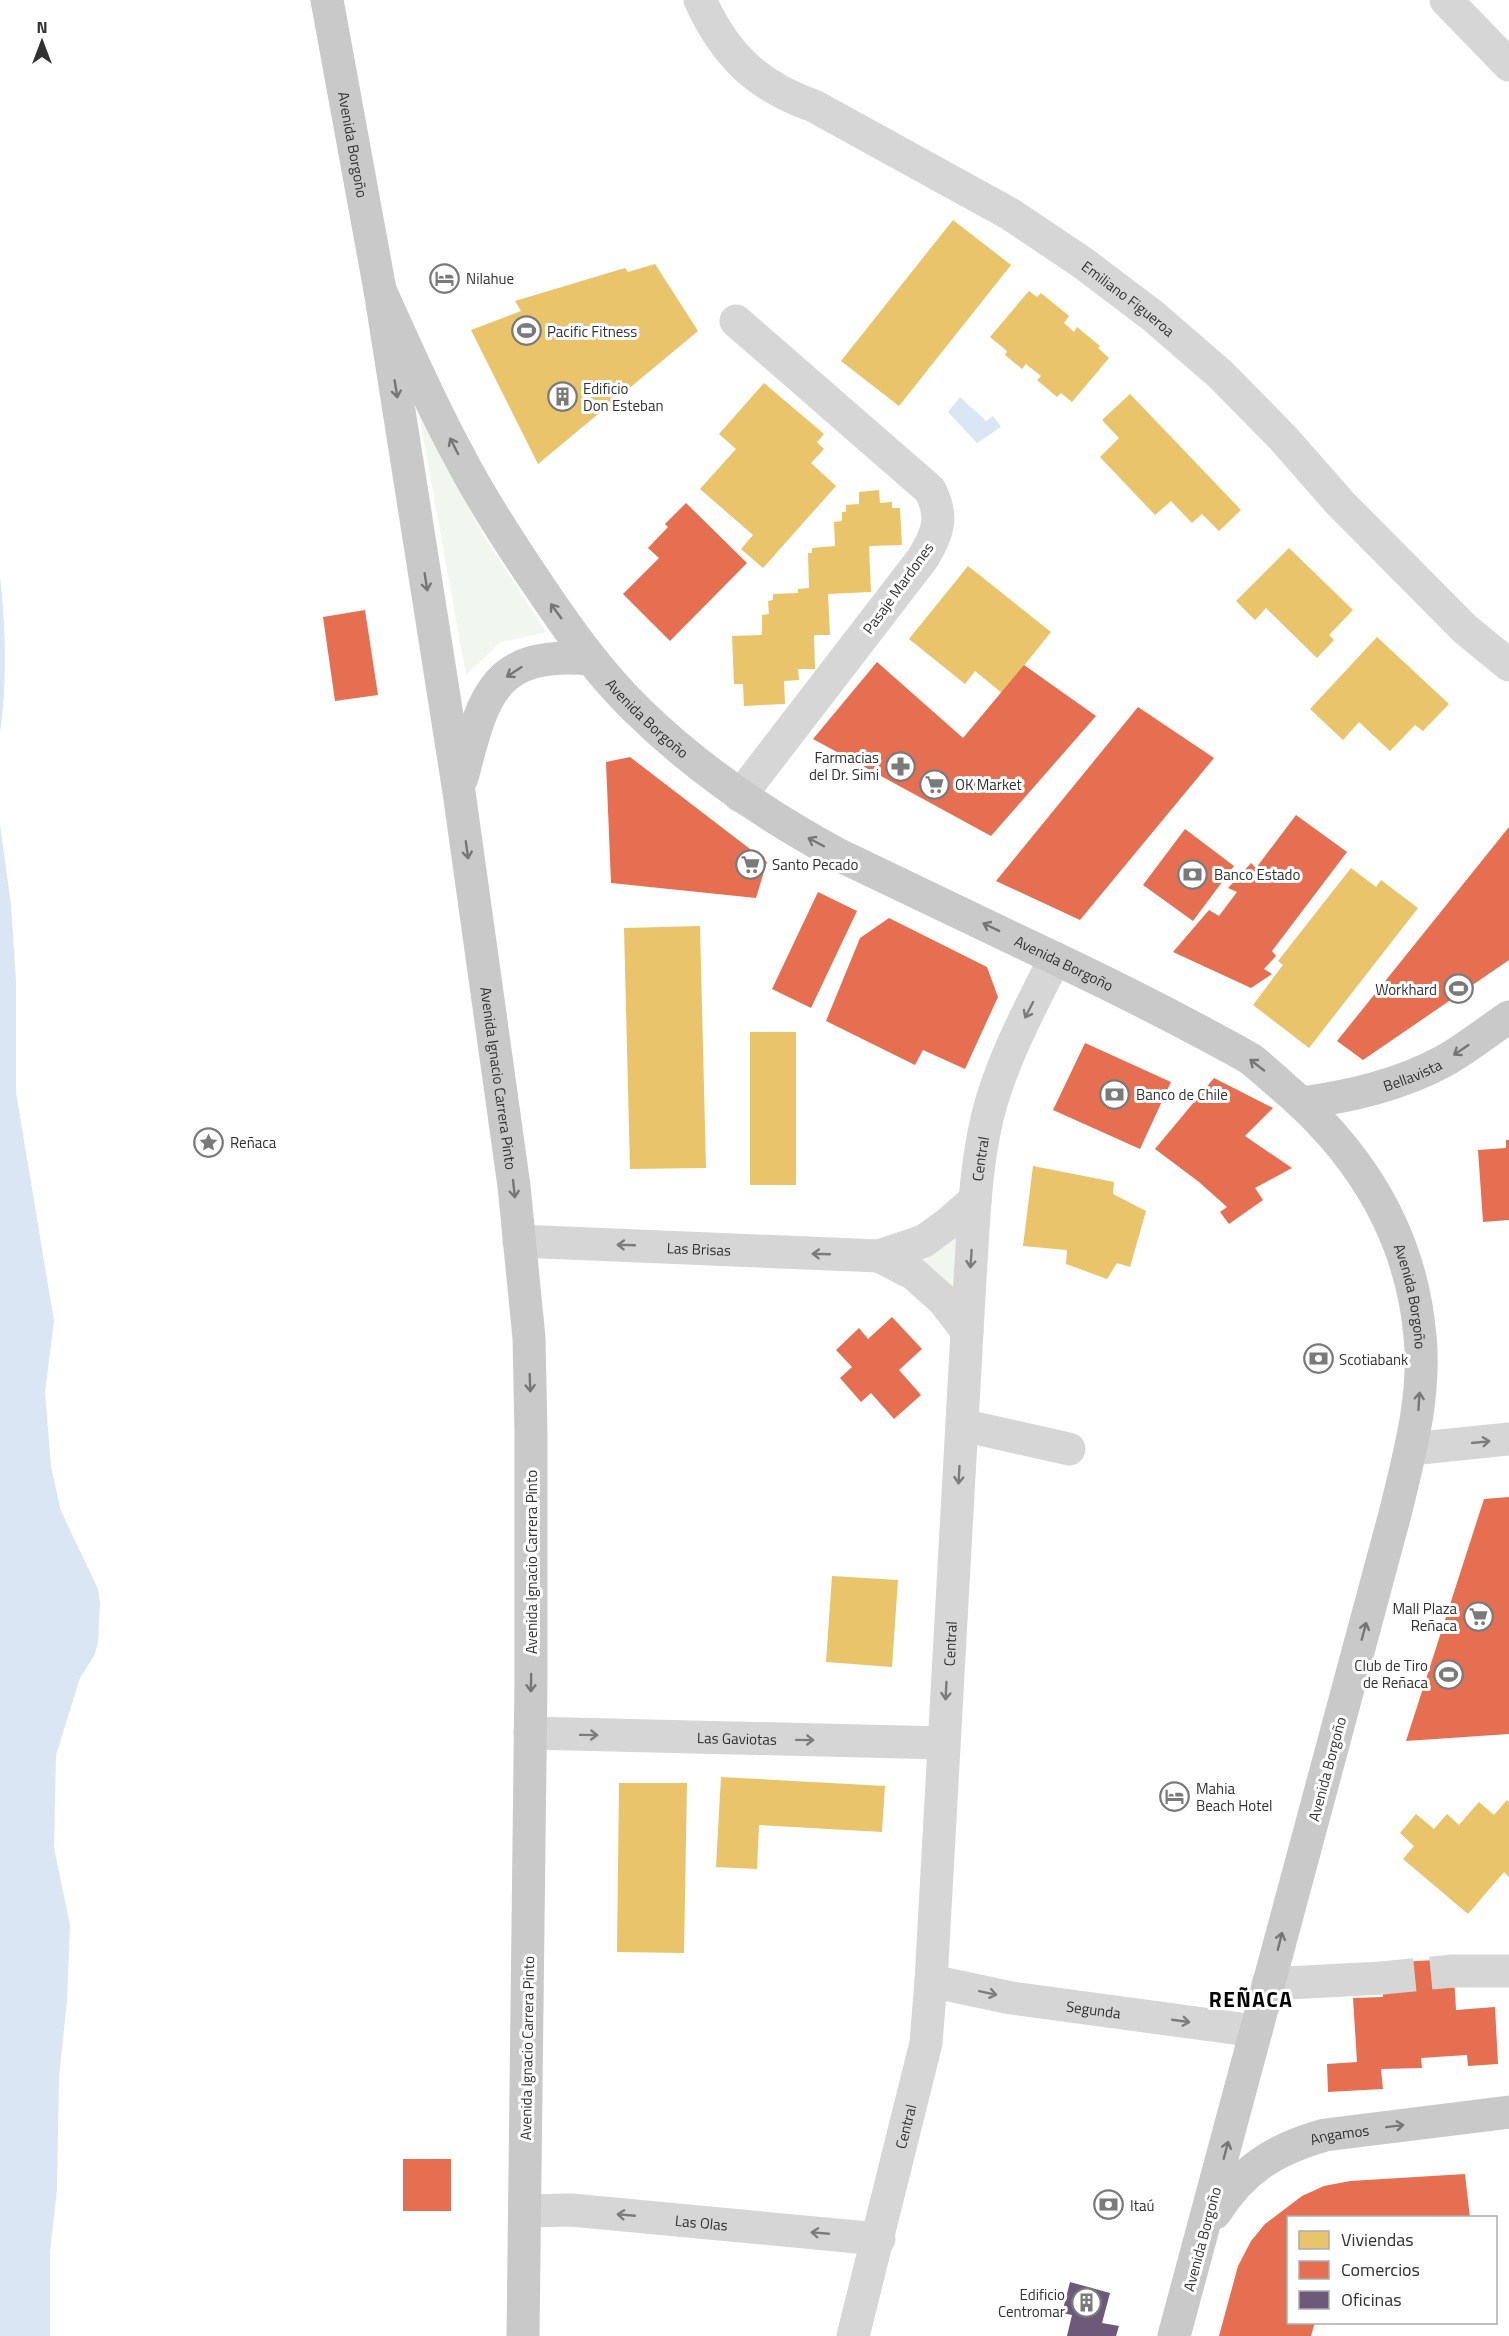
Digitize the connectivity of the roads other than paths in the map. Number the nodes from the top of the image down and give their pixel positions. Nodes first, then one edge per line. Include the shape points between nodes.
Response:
1 (327, 0) edge
2 (700, 0) edge
3 (1446, 0) edge
4 (1509, 65) edge
5 (380, 290) junction
6 (736, 321) dead end
7 (591, 659) junction
8 (1509, 665) edge
9 (459, 792) junction
10 (740, 796) junction
11 (1055, 958) junction
12 (1509, 1017) edge
13 (1302, 1103) junction
14 (975, 1200) junction
15 (519, 1240) junction
16 (879, 1256) junction
17 (967, 1331) junction
18 (962, 1425) junction
19 (1509, 1439) edge
20 (1069, 1449) dead end
21 (1411, 1449) junction
22 (530, 1733) junction
23 (943, 1743) junction
24 (1453, 1971) tunnel mouth
25 (1509, 1971) edge
26 (1382, 1978) tunnel mouth
27 (931, 1981) junction
28 (1269, 1984) junction
29 (1256, 2031) junction
30 (1509, 2112) edge
31 (525, 2211) junction
32 (1205, 2227) junction
33 (879, 2239) junction
34 (524, 2336) edge
35 (853, 2336) edge
36 (1174, 2336) edge

1 - 5 main road, Avenida Borgoño
2 - 8 street, Emiliano Figueroa via 712,27 730,52 758,78 1010,214 1153,316 1282,437 1340,503 1465,629
3 - 4 street
7 -> 5 main road, Avenida Borgoño via 502,532 463,464
5 -> 9 main road, Avenida Borgoño
6 - 10 street, Pasaje Mardones via 930,490 939,519 934,540 923,558
7 -> 9 main road via 559,657 529,663 497,685 478,718
7 - 10 main road, Avenida Borgoño via 645,717
9 -> 15 main road, Avenida Ignacio Carrera Pinto
11 -> 10 main road, Avenida Borgoño via 839,855
13 -> 11 main road, Avenida Borgoño via 1251,1060
11 -> 14 street, Central via 1011,1046 992,1101
12 -> 13 main road, Bellavista via 1417,1074 1362,1092
21 -> 13 main road, Avenida Borgoño via 1418,1412 1420,1336 1406,1262 1375,1192 1354,1159
14 - 16 street, Las Brisas via 924,1240
14 -> 17 street, Central
16 -> 15 street, Las Brisas
15 -> 22 main road, Avenida Ignacio Carrera Pinto via 529,1338
16 - 17 street, Las Brisas via 914,1274 943,1300
17 - 18 street, Central
18 - 20 street
18 -> 23 street, Central
21 -> 19 street
28 -> 21 main road, Avenida Borgoño
22 -> 23 street, Las Gaviotas
22 - 31 main road, Avenida Ignacio Carrera Pinto
23 - 27 street, Central
24 - 25 street
26 - 28 street
27 -> 29 street, Segunda via 1011,1998
27 - 33 street, Central via 926,2043
28 - 29 main road, Avenida Borgoño
32 -> 29 main road, Avenida Borgoño
32 -> 30 main road, Angamos via 1226,2195 1255,2166 1300,2142 1325,2134
33 -> 31 street, Las Olas via 571,2210
31 - 34 main road, Avenida Ignacio Carrera Pinto
32 - 36 main road, Avenida Borgoño
33 - 35 street, Central

